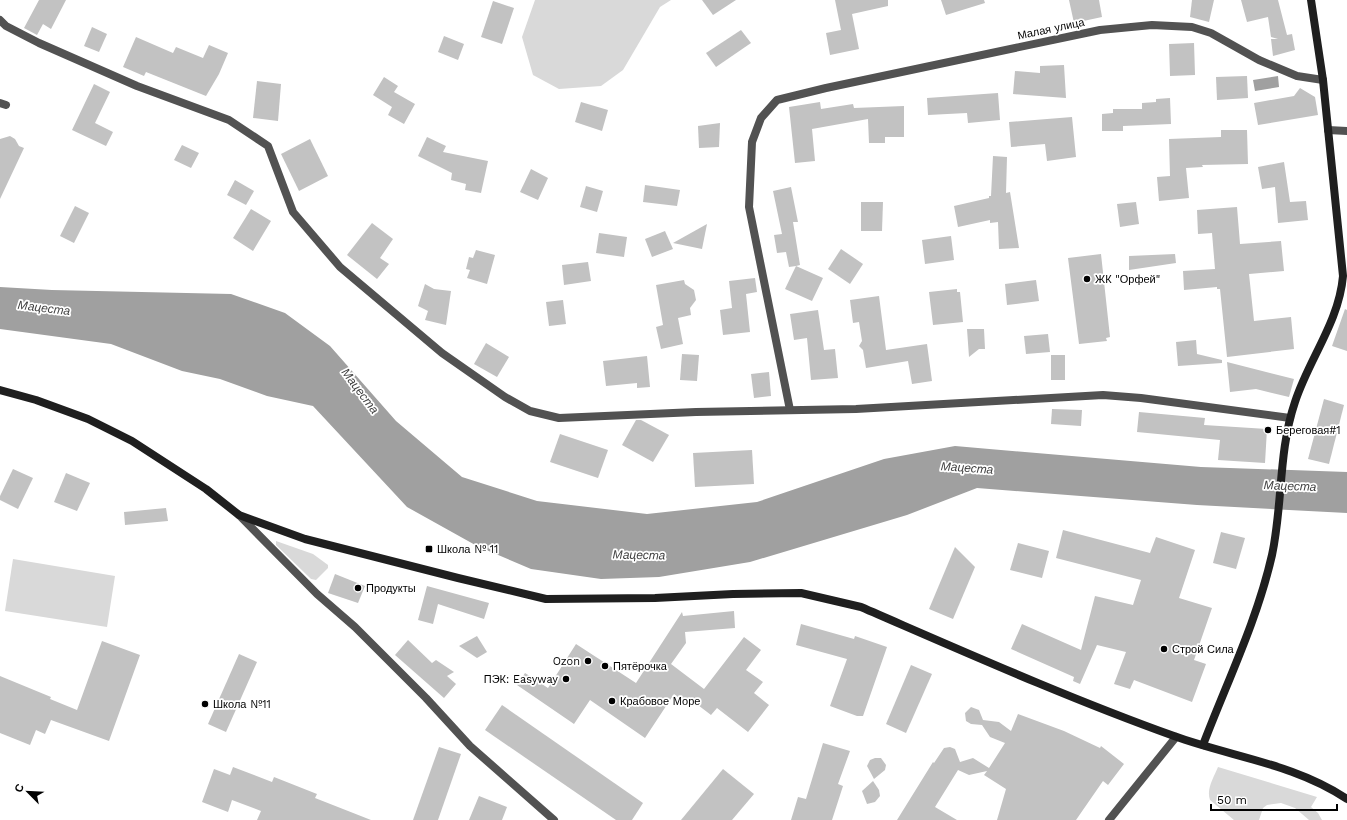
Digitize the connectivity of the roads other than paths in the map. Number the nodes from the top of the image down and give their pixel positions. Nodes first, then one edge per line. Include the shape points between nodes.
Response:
1 (1311, 0) edge
2 (0, 20) edge
3 (1323, 80) junction
4 (1328, 130) junction
5 (1347, 131) edge
6 (0, 390) edge
7 (790, 410) junction
8 (1290, 418) junction
9 (239, 515) junction
10 (1176, 737) junction
11 (1203, 745) junction
12 (1347, 799) edge
13 (554, 820) edge
14 (1109, 820) edge

1 - 3 main road
2 - 7 street via 6,26 39,43 137,86 229,120 268,146 293,212 340,267 442,353 505,397 530,411 559,418
3 - 4 main road
3 - 7 street, Малая улица via 1291,74 1259,60 1211,33 1192,27 1152,25 1100,30 777,100 761,118 752,142 749,207
4 - 5 street
4 - 8 main road via 1343,276 1342,290
6 - 9 main road via 88,419 132,441 206,489
7 - 8 street via 856,409 1103,395
8 - 11 main road via 1272,552 1263,593
9 - 10 main road via 305,539 546,599 801,593 834,600 861,607 1076,699
9 - 13 street via 426,698 470,746
10 - 11 main road
10 - 14 street
11 - 12 main road via 1292,770

